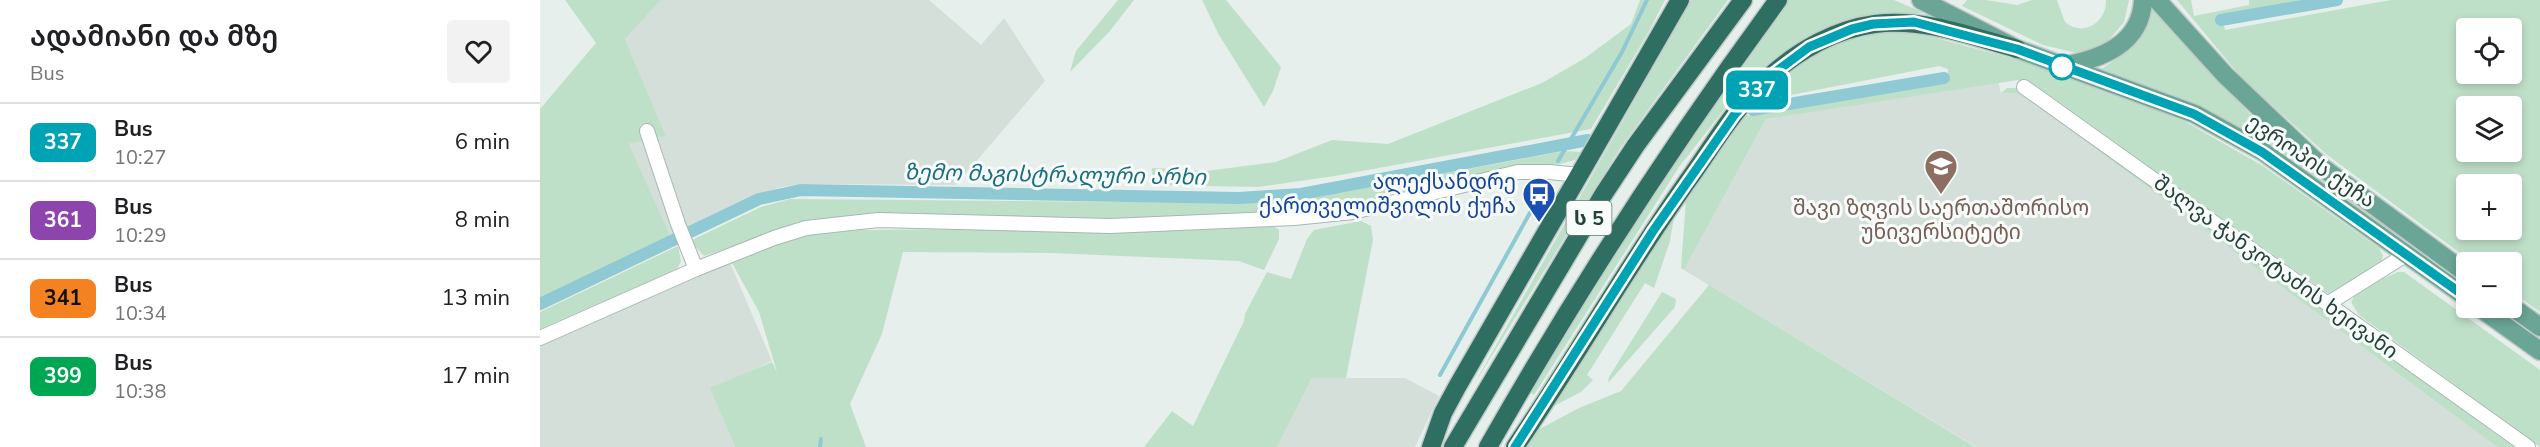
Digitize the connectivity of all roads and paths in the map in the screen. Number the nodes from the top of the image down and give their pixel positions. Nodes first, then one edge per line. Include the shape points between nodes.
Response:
1 (1680, 0) edge
2 (1743, 0) edge
3 (1778, 0) edge
4 (1921, 0) edge
5 (2143, 0) edge
6 (2157, 0) edge
7 (2017, 49) junction
8 (2062, 67) junction
9 (2025, 87) dead end
10 (647, 131) dead end
11 (1580, 175) junction
12 (2407, 254) junction
13 (693, 262) junction
14 (2456, 266) edge
15 (2456, 290) edge
16 (2329, 303) junction
17 (2522, 314) edge
18 (2494, 318) edge
19 (2540, 327) edge
20 (540, 338) edge
21 (2540, 351) edge
22 (1514, 402) junction
23 (1431, 447) edge
24 (1453, 447) edge
25 (1488, 447) edge
26 (1505, 447) edge
27 (1515, 447) edge
28 (2528, 447) edge

1 - 11 highway
2 - 24 highway, ს 5 via 1635,145
3 - 22 highway, ს 5 via 1622,225
4 - 7 main road, ევროპის ქუჩა
5 - 8 main road via 2136,26 2123,43 2106,55
6 - 14 main road, ევროპის ქუჩა via 2225,75 2323,168
7 - 8 main road, ევროპის ქუჩა
7 - 27 highway via 1914,22 1873,24 1809,47 1770,76 1735,114 1666,212
8 - 12 main road, ევროპის ქუჩა via 2204,119 2262,152
9 - 16 street, შალვა ჭანკოტაძის ხეივანი
10 - 13 street
11 - 13 street via 1518,172 1353,212 1294,218 1110,226 878,220 840,223 806,228
11 - 23 highway via 1457,387
12 - 15 main road, ევროპის ქუჩა
12 - 16 street
13 - 20 street
16 - 28 street, შალვა ჭანკოტაძის ხეივანი
17 - 19 main road
18 - 21 main road
22 - 25 highway, ს 5
22 - 26 highway

